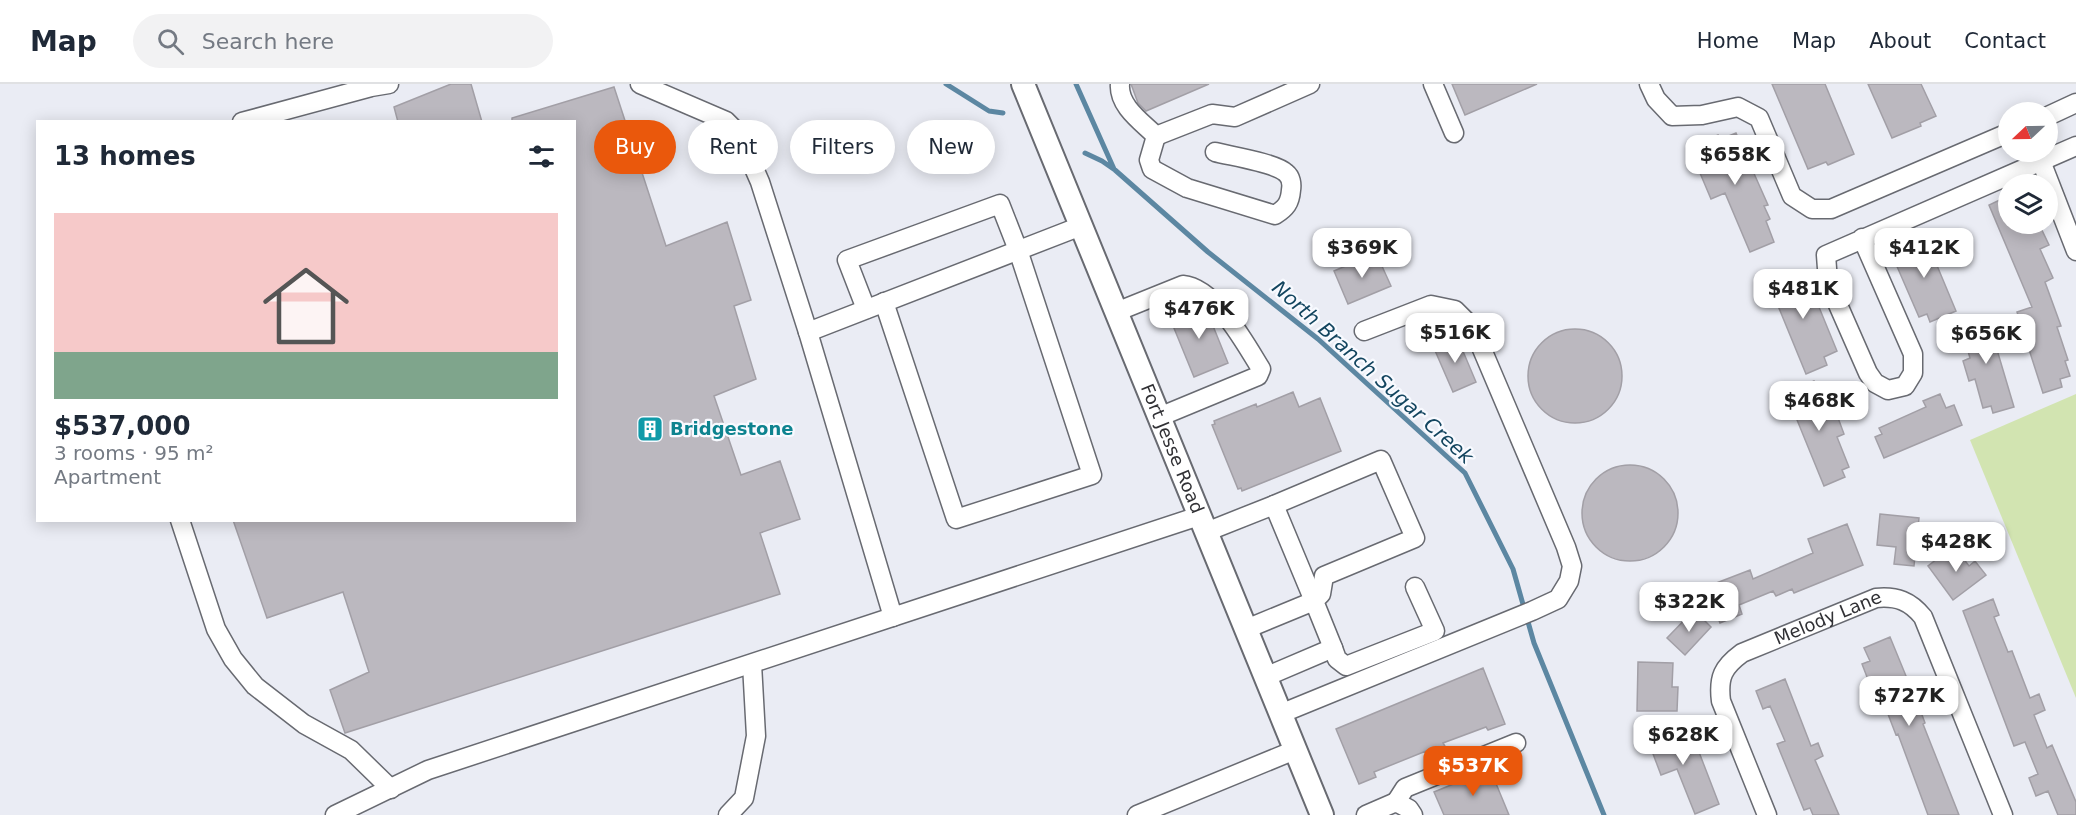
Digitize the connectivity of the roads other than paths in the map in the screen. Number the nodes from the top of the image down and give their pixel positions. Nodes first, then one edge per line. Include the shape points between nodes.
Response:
1 (389, 84) edge
2 (640, 84) edge
3 (1023, 84) edge
4 (1120, 84) edge
5 (1310, 84) edge
6 (1433, 84) edge
7 (1649, 84) edge
8 (2076, 104) edge
9 (2058, 112) edge
10 (249, 120) edge
11 (1454, 133) dead end
12 (1156, 136) junction
13 (1998, 137) edge
14 (2076, 146) edge
15 (1215, 152) dead end
16 (2058, 154) edge
17 (2039, 162) edge
18 (2041, 162) edge
19 (1081, 226) junction
20 (1862, 237) junction
21 (1018, 250) junction
22 (2076, 251) edge
23 (884, 302) junction
24 (866, 309) junction
25 (1116, 312) junction
26 (1364, 331) dead end
27 (808, 332) junction
28 (1159, 417) junction
29 (1274, 504) junction
30 (181, 522) edge
31 (1203, 524) junction
32 (1415, 587) dead end
33 (1314, 601) junction
34 (893, 617) junction
35 (1246, 629) junction
36 (1333, 648) junction
37 (752, 664) junction
38 (1265, 677) junction
39 (1280, 714) junction
40 (1516, 743) dead end
41 (1295, 750) junction
42 (391, 789) junction
43 (1396, 802) junction
44 (335, 815) edge
45 (728, 815) edge
46 (1137, 815) edge
47 (1322, 815) edge
48 (1366, 815) edge
49 (1413, 815) edge
50 (1767, 815) edge
51 (2004, 815) edge

1 - 10 street
2 - 27 street via 726,121 739,134 760,182
3 - 19 main road, Fort Jesse Road
4 - 12 street via 1128,109
5 - 12 street via 1235,117 1212,114
6 - 11 street
7 - 13 street via 1656,99 1672,116 1702,115 1738,107 1759,118 1792,196 1812,209 1832,209
8 - 9 street
12 - 15 street via 1149,160 1152,169 1187,188 1275,215 1286,209 1292,183 1288,174 1278,167
14 - 16 street
17 - 20 street
18 - 22 street
19 - 21 street
19 - 25 main road, Fort Jesse Road
20 - 20 street via 1826,255 1828,282 1868,373 1888,390 1905,386 1913,373 1913,354
21 - 23 street
21 - 23 street via 1092,475 956,519
21 - 24 street via 1000,204 847,260
23 - 24 street
24 - 27 street
25 - 28 main road, Fort Jesse Road
25 - 28 street via 1191,285 1229,318 1261,369 1258,376
26 - 39 street via 1431,305 1455,310 1473,328 1566,547 1572,566 1569,581 1558,598 1532,611
27 - 34 street
28 - 31 main road, Fort Jesse Road
29 - 31 street
29 - 33 street
29 - 33 street via 1381,460 1415,538 1324,576 1321,594
30 - 42 street via 216,629 233,659 255,686 304,724 351,750
31 - 34 street
31 - 35 main road, Fort Jesse Road
32 - 36 street via 1435,631 1346,666 1337,659
33 - 35 street
33 - 36 street
34 - 37 street
35 - 38 main road, Fort Jesse Road
36 - 38 street
37 - 42 street via 428,770
37 - 45 street via 756,736 744,798
38 - 39 main road, Fort Jesse Road
39 - 41 main road, Fort Jesse Road
40 - 43 street via 1405,788
41 - 46 street
41 - 47 main road, Fort Jesse Road
42 - 44 street
43 - 48 street
43 - 49 street
50 - 51 street, Melody Lane via 1721,701 1719,687 1725,668 1742,653 1876,598 1891,597 1916,608 1923,617

